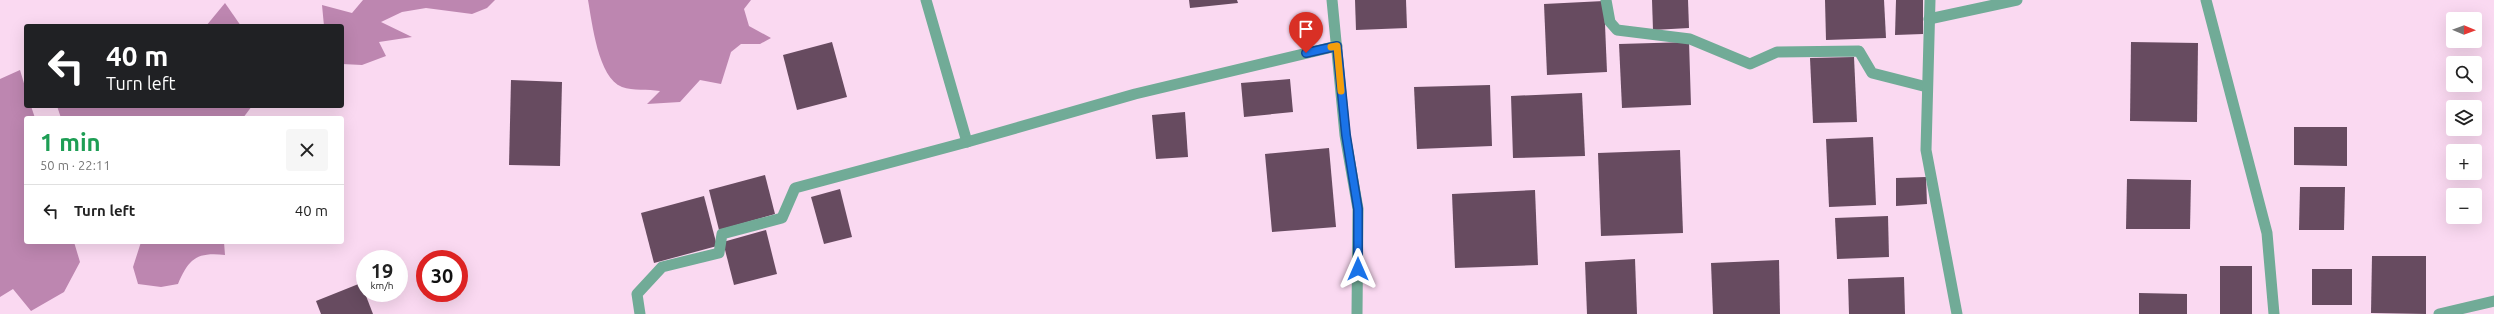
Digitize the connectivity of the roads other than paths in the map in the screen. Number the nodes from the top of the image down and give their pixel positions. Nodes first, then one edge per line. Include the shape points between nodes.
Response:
1 (926, 0) edge
2 (1332, 0) edge
3 (1606, 0) edge
4 (1930, 0) edge
5 (2017, 0) edge
6 (2206, 0) edge
7 (1929, 19) junction
8 (1337, 46) junction
9 (1927, 87) junction
10 (967, 142) junction
11 (2494, 301) edge
12 (640, 314) edge
13 (1357, 314) edge
14 (1957, 314) edge
15 (2274, 314) edge
16 (2439, 314) edge

1 - 10 street
2 - 8 street
3 - 9 street via 1610,22 1617,30 1690,39 1750,64 1777,52 1859,51 1872,73
4 - 7 street
5 - 7 street
6 - 15 street via 2266,233
7 - 9 street
8 - 10 street via 1134,94
8 - 13 street via 1346,135 1358,209
9 - 14 street via 1926,150
10 - 12 street via 795,188 782,218 722,234 719,253 662,267 637,294
11 - 16 street

